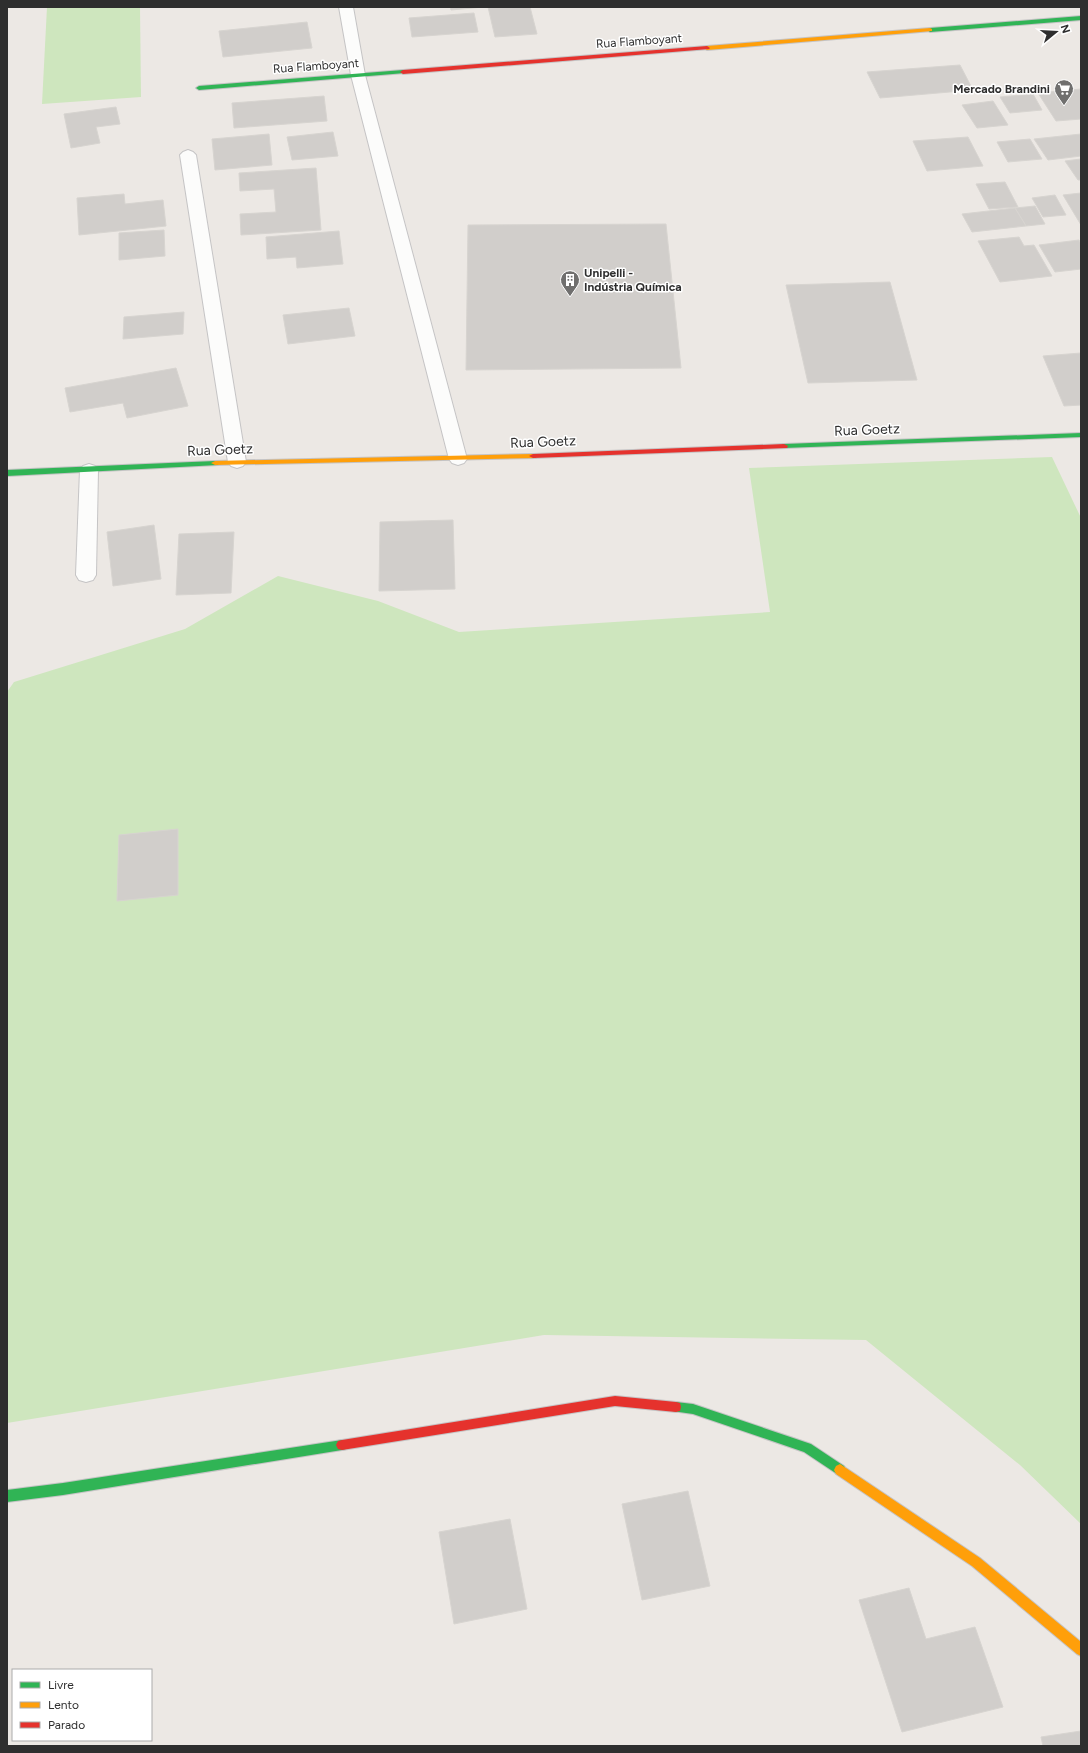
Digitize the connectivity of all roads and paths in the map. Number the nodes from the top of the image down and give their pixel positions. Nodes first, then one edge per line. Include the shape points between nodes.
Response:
1 (346, 7) edge
2 (1081, 18) edge
3 (358, 75) junction
4 (199, 88) dead end
5 (188, 154) dead end
6 (1081, 436) edge
7 (458, 459) junction
8 (237, 462) junction
9 (89, 470) junction
10 (7, 473) edge
11 (86, 575) dead end
12 (7, 1496) edge
13 (1081, 1650) edge

1 - 3 street
2 - 3 street, Rua Flamboyant
3 - 4 street, Rua Flamboyant
3 - 7 street
5 - 8 street
6 - 7 street, Rua Goetz
7 - 8 street, Rua Goetz
8 - 9 street, Rua Goetz
9 - 10 street, Rua Goetz
9 - 11 street
12 - 13 street via 615,1401 693,1409 807,1448 976,1562

